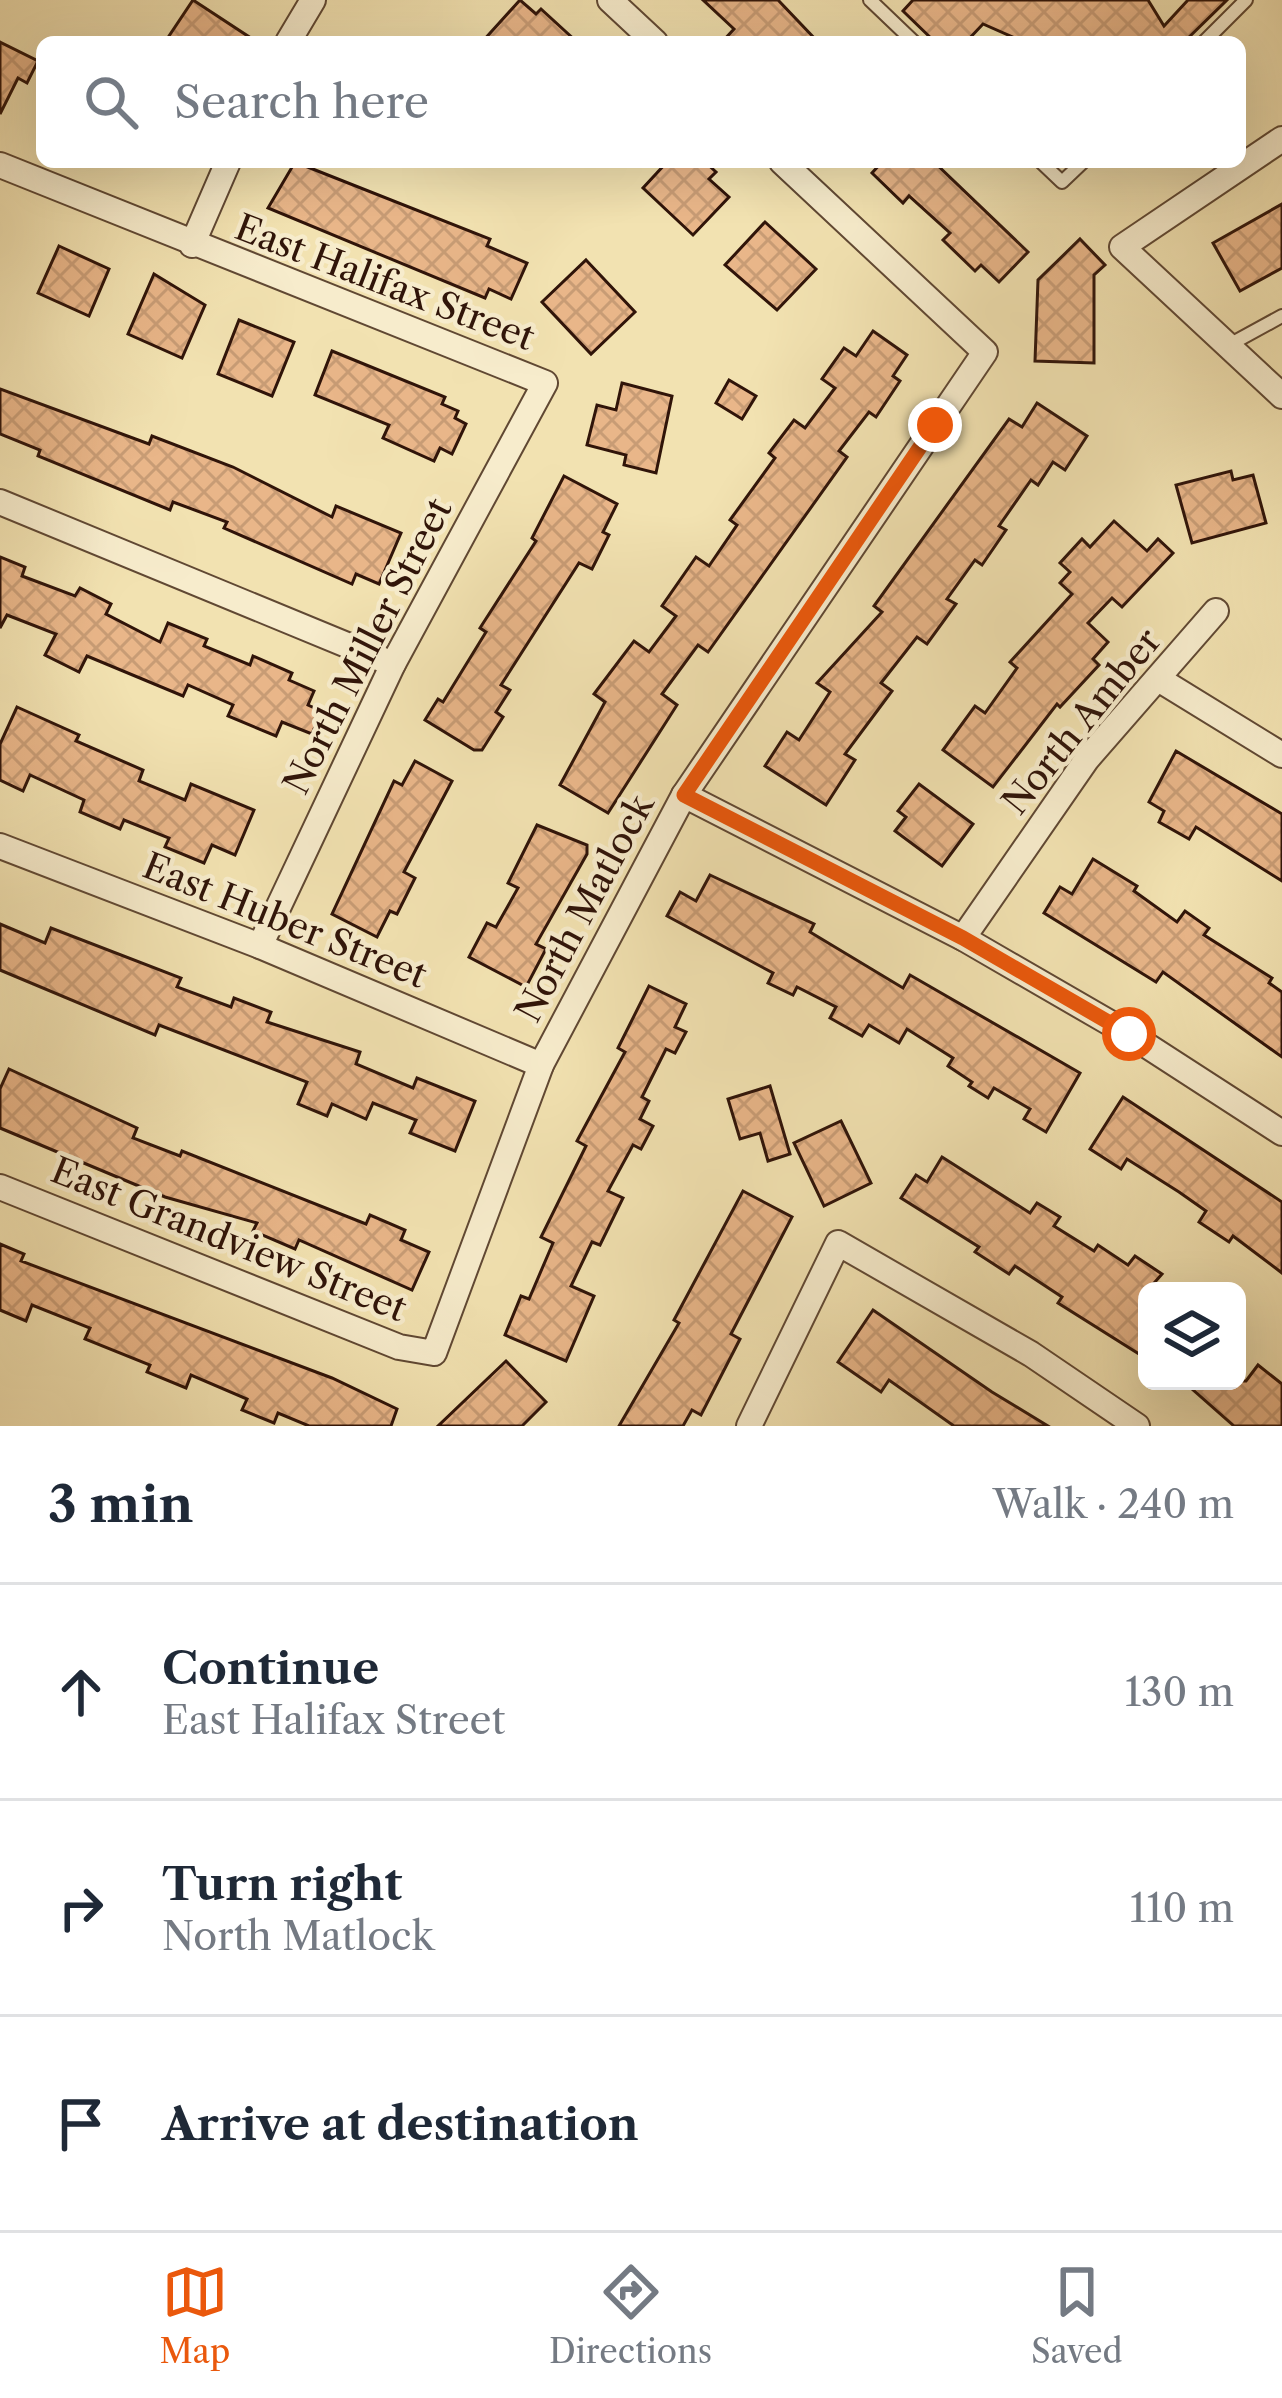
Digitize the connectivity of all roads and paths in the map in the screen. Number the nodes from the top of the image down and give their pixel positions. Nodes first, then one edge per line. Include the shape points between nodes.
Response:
1 (313, 0) edge
2 (610, 0) edge
3 (870, 0) edge
4 (1246, 0) edge
5 (292, 36) edge
6 (649, 36) edge
7 (908, 36) edge
8 (1210, 36) edge
9 (1282, 139) edge
10 (1246, 163) edge
11 (0, 165) edge
12 (225, 168) edge
13 (788, 168) edge
14 (1047, 168) edge
15 (1076, 168) edge
16 (1239, 168) edge
17 (192, 245) junction
18 (1282, 316) edge
19 (1229, 345) junction
20 (545, 383) joint
21 (1282, 396) edge
22 (0, 502) edge
23 (1216, 611) dead end
24 (393, 664) junction
25 (1160, 680) junction
26 (1282, 754) edge
27 (684, 795) junction
28 (0, 846) edge
29 (963, 938) junction
30 (260, 946) junction
31 (541, 1066) junction
32 (1282, 1133) edge
33 (0, 1186) edge
34 (434, 1352) joint
35 (749, 1426) edge
36 (1137, 1426) edge

1 - 5 street
2 - 6 street
3 - 7 lane
4 - 8 lane
9 - 10 street
11 - 17 street, East Halifax Street
12 - 17 street
13 - 27 street, North Matlock via 985,352
14 - 15 lane via 1062,182
16 - 19 street via 1122,247
17 - 20 street, East Halifax Street
18 - 19 lane
19 - 21 street
20 - 24 street, North Miller Street
22 - 24 street
23 - 25 street, North Amber
24 - 30 street, North Miller Street
25 - 26 street
25 - 29 street, North Amber via 1087,759
27 - 29 street
27 - 31 street, North Matlock
28 - 30 street, East Huber Street
29 - 32 street
30 - 31 street, East Huber Street
31 - 34 street, North Matlock
33 - 34 street, East Grandview Street via 399,1347
35 - 36 street via 838,1244 1031,1354

